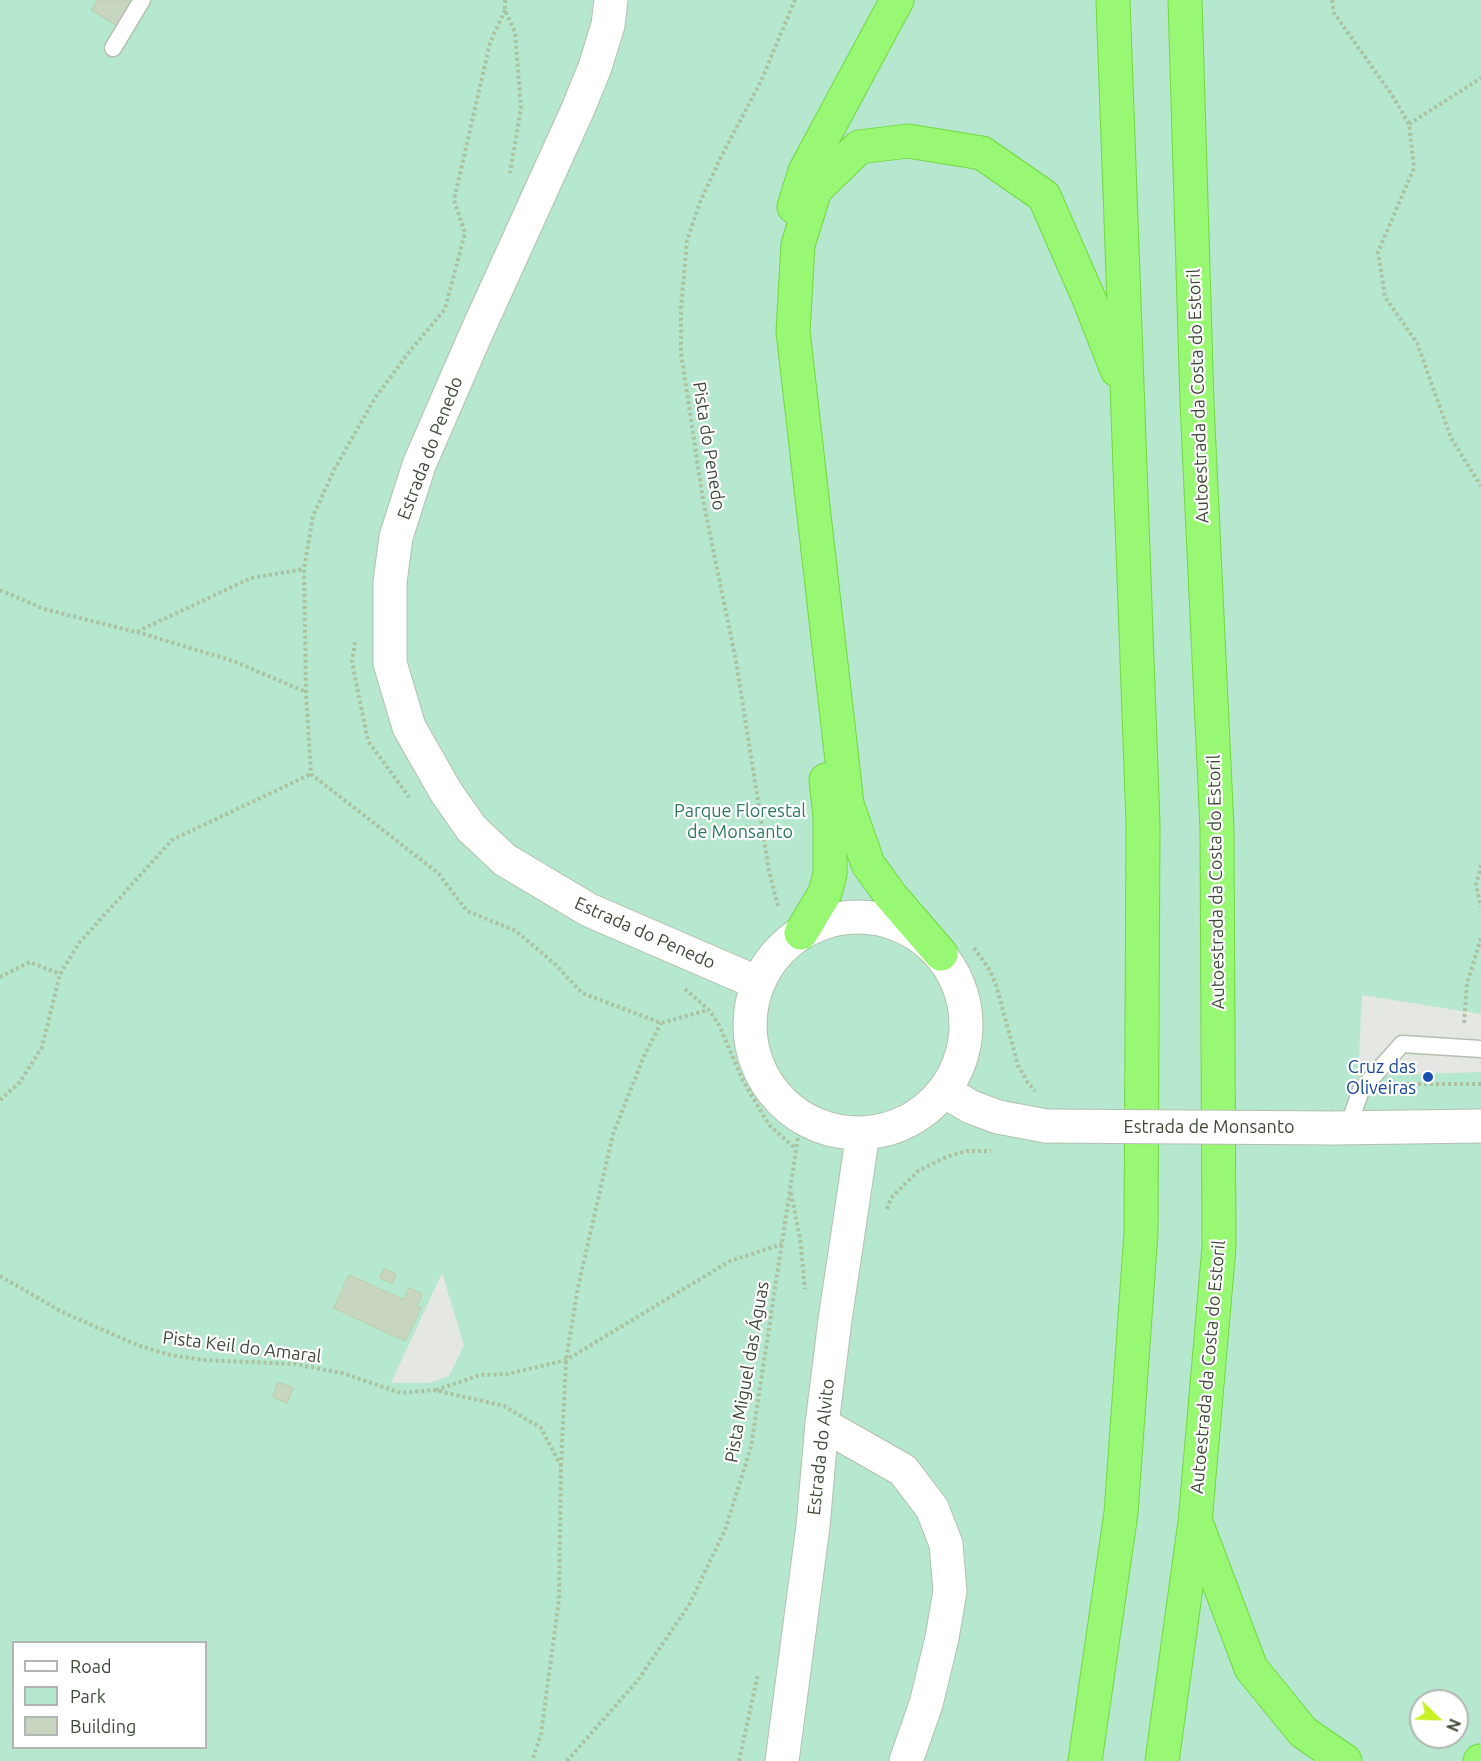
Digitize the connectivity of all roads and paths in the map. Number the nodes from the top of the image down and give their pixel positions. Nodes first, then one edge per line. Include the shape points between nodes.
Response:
1 (142, 0) edge
2 (506, 0) edge
3 (611, 0) edge
4 (795, 0) edge
5 (897, 0) edge
6 (1113, 0) edge
7 (1185, 0) edge
8 (1332, 0) edge
9 (505, 10) junction
10 (113, 48) dead end
11 (1481, 78) edge
12 (1409, 124) junction
13 (508, 181) dead end
14 (1127, 398) junction
15 (1481, 486) edge
16 (304, 569) junction
17 (0, 590) edge
18 (136, 632) junction
19 (356, 638) dead end
20 (306, 692) junction
21 (311, 774) junction
22 (414, 805) dead end
23 (1481, 865) edge
24 (1481, 907) edge
25 (790, 923) junction
26 (1481, 938) edge
27 (971, 944) dead end
28 (941, 954) junction
29 (60, 974) junction
30 (0, 976) edge
31 (758, 983) junction
32 (682, 986) dead end
33 (709, 1010) junction
34 (661, 1023) junction
35 (1462, 1048) junction
36 (1481, 1049) edge
37 (1481, 1084) edge
38 (1361, 1090) junction
39 (944, 1091) junction
40 (1041, 1094) dead end
41 (0, 1100) edge
42 (1481, 1126) edge
43 (1341, 1127) junction
44 (798, 1132) junction
45 (863, 1133) junction
46 (1000, 1151) dead end
47 (789, 1188) junction
48 (883, 1219) dead end
49 (782, 1244) junction
50 (0, 1276) edge
51 (805, 1294) dead end
52 (566, 1360) junction
53 (434, 1390) junction
54 (822, 1424) junction
55 (561, 1466) junction
56 (1195, 1522) junction
57 (532, 1761) edge
58 (567, 1761) edge
59 (782, 1761) edge
60 (906, 1761) edge
61 (1085, 1761) edge
62 (1162, 1761) edge
63 (1345, 1761) edge

1 - 10 lane
2 - 9 path
3 - 31 street, Estrada do Penedo via 608,25 578,109 419,465 396,537 390,582 390,663 409,727 446,792 471,828 505,860 589,910
4 - 25 path, Pista do Penedo via 762,81 700,202 687,241 681,307 681,352 703,500 736,661 769,871
5 - 25 highway via 805,171 783,244 778,328 830,817 830,874 825,893
6 - 14 highway
7 - 56 highway, Autoestrada da Costa do Estoril via 1198,415 1218,828 1219,1248
8 - 12 path via 1334,13
9 - 13 path via 515,32 521,108
9 - 16 path via 490,42 454,200 465,233 446,309 375,398 334,470 313,516
11 - 12 path
12 - 15 path via 1414,168 1378,252 1385,297 1417,343 1451,438
14 - 28 highway via 1044,196 982,153 908,141 859,147 815,190 798,245 793,331 847,804 868,864
14 - 61 highway via 1143,824 1142,1233 1121,1513
16 - 18 path via 251,578
16 - 20 path
17 - 18 path via 44,609
18 - 20 path via 232,661
19 - 22 path via 352,662 368,741
20 - 21 path
21 - 29 path via 172,840 79,943
21 - 34 path via 438,873 466,911 516,931 582,993
23 - 24 path via 1476,885
25 - 28 street via 864,916 886,919 925,939
25 - 31 street via 778,952
26 - 35 path via 1467,984
27 - 40 path via 996,985 1018,1065 1028,1083
28 - 39 street via 962,990 966,1011 963,1053
29 - 30 path via 30,962
29 - 41 path via 42,1047 20,1082
31 - 44 street via 750,1025 752,1047 758,1068
32 - 33 path
33 - 34 path
33 - 44 path via 769,1125
34 - 52 path via 613,1134 578,1287
35 - 36 lane
35 - 38 lane via 1402,1044
37 - 38 path via 1389,1084
38 - 43 lane
39 - 43 street, Estrada de Monsanto, bridge via 998,1117 1046,1126
39 - 45 street via 900,1126
42 - 43 street, Estrada de Monsanto
44 - 45 street via 820,1127
44 - 47 path, Pista Miguel das Águas
45 - 54 street, Estrada do Alvito
46 - 48 path via 966,1151 918,1171 891,1198
47 - 49 path, Pista Miguel das Águas
47 - 51 path via 800,1238
49 - 52 path via 730,1261
49 - 58 path, Pista Miguel das Águas via 751,1447 725,1530 689,1605 638,1680
50 - 53 path, Pista Keil do Amaral via 62,1312 170,1355 295,1364 342,1373 401,1393
52 - 53 path via 508,1374 480,1375
52 - 55 path
53 - 55 path, Pista Keil do Amaral via 504,1406 541,1428
54 - 59 street, Estrada do Alvito via 813,1526
54 - 60 street via 903,1470 932,1508 946,1544 950,1591 943,1629 926,1704
55 - 57 path, Pista Keil do Amaral via 559,1599 541,1734
56 - 62 highway, Autoestrada da Costa do Estoril
56 - 63 highway via 1251,1668 1303,1732

